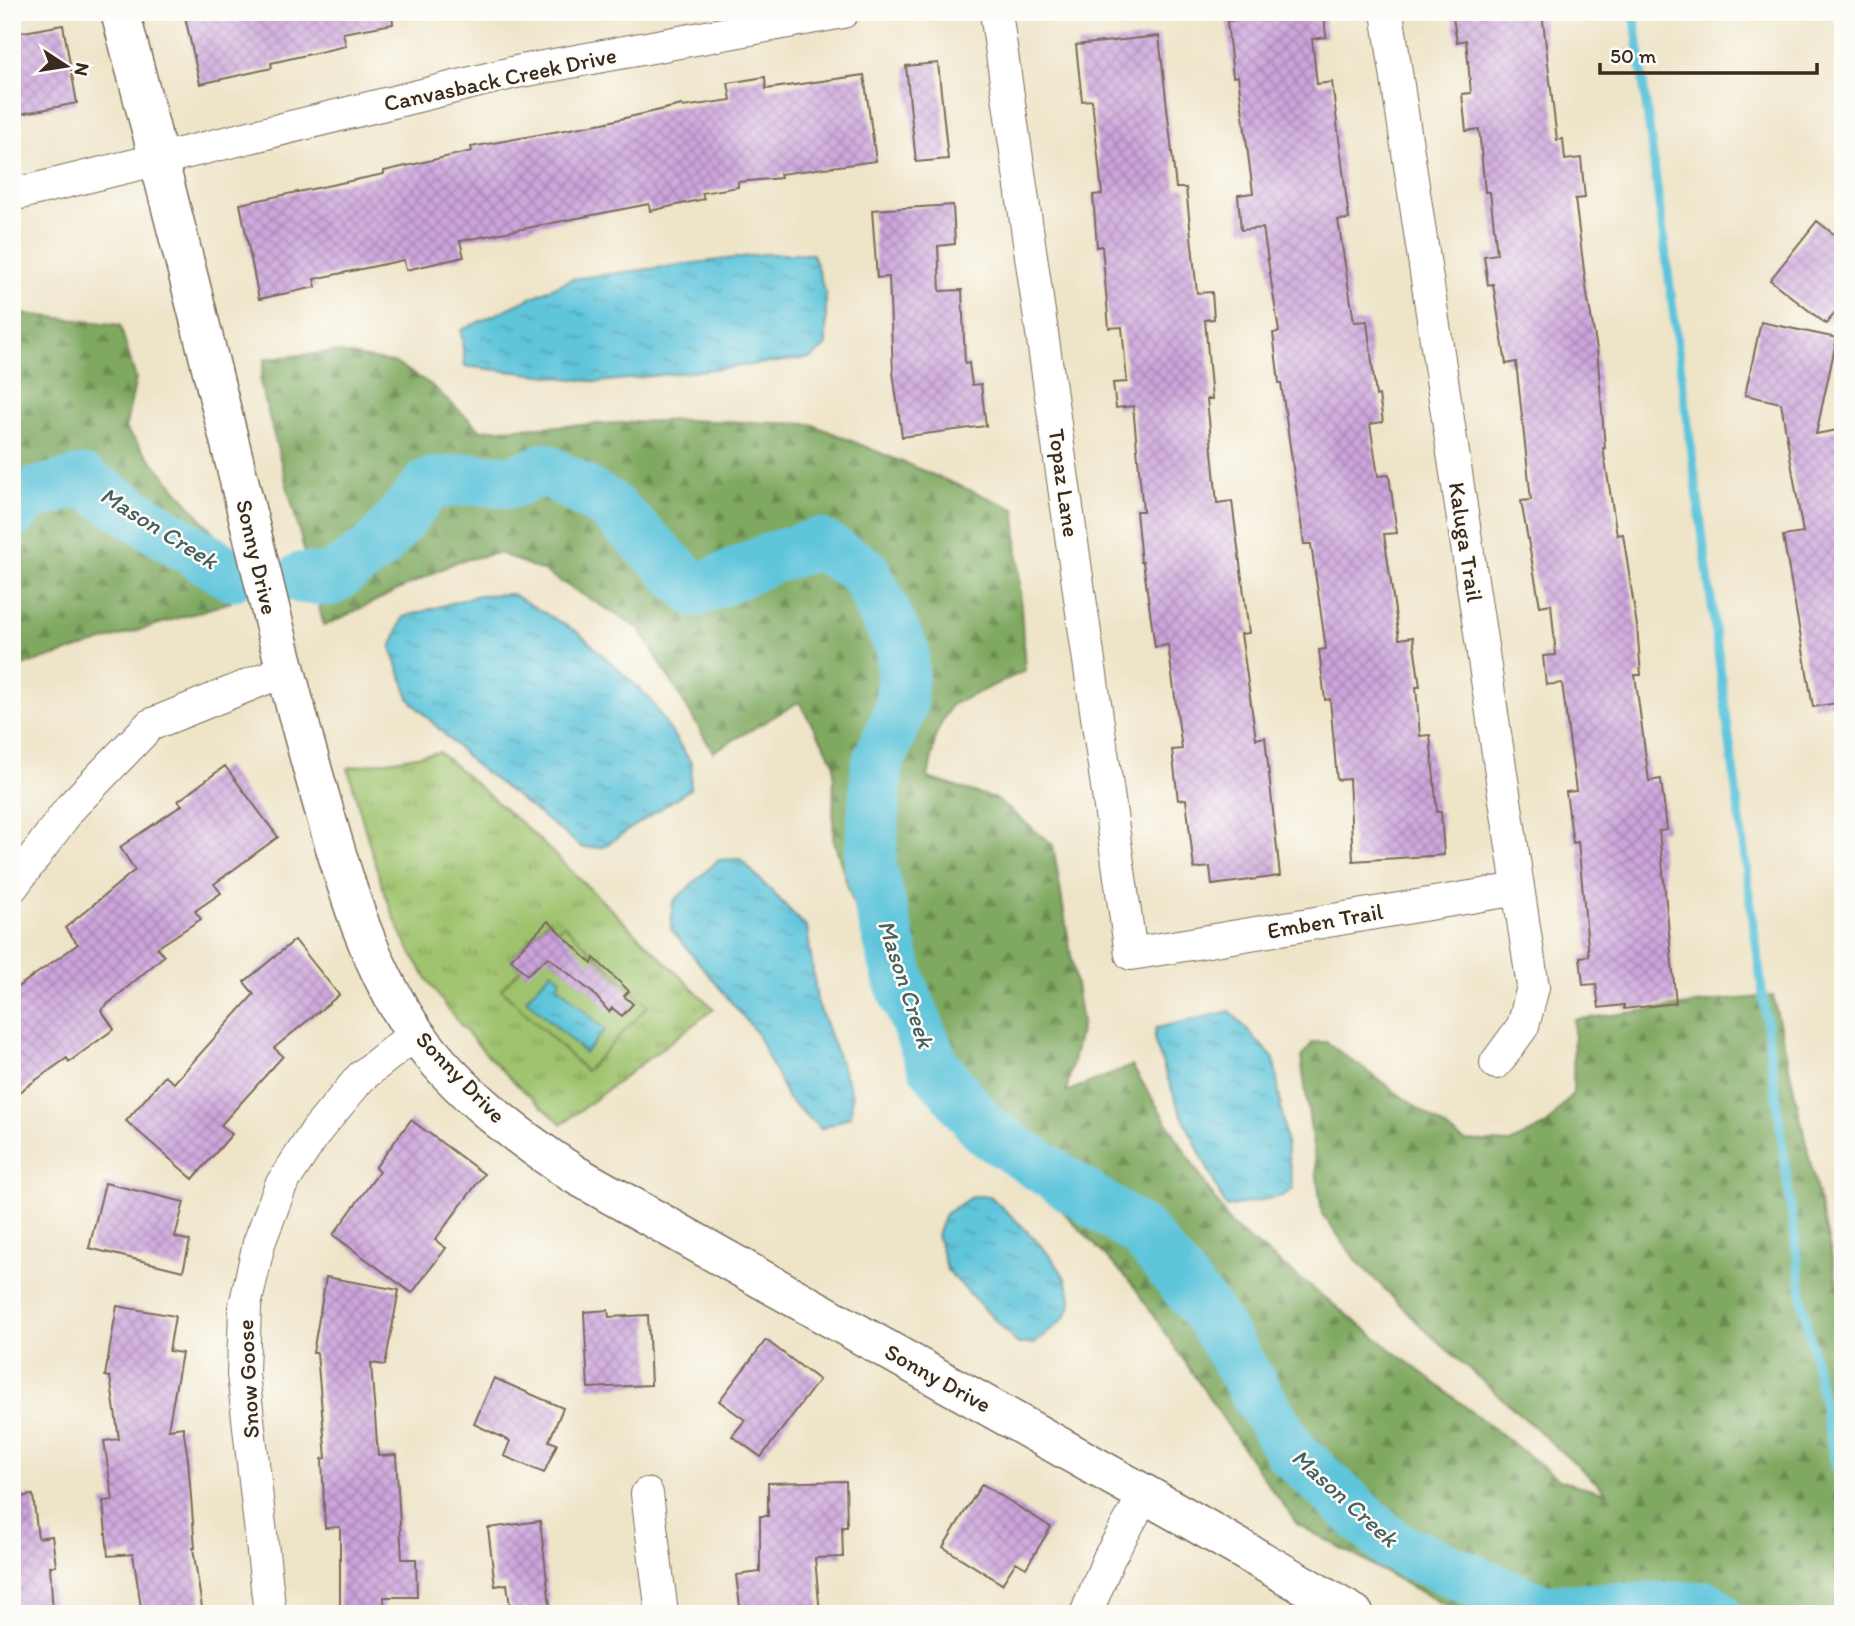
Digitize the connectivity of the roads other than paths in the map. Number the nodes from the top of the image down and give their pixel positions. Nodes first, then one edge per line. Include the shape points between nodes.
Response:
1 (120, 12) edge
2 (844, 12) edge
3 (996, 12) edge
4 (1387, 12) edge
5 (159, 157) junction
6 (12, 195) edge
7 (284, 671) junction
8 (12, 887) edge
9 (1518, 889) junction
10 (1132, 954) joint
11 (416, 1033) junction
12 (1496, 1063) dead end
13 (647, 1494) dead end
14 (1145, 1494) junction
15 (270, 1614) edge
16 (662, 1614) edge
17 (1086, 1614) edge
18 (1354, 1614) edge

1 - 5 street, Sonny Drive
2 - 5 street, Canvasback Creek Drive via 516,72
3 - 10 street, Topaz Lane
4 - 9 street, Kaluga Trail
5 - 6 street, Canvasback Creek Drive
5 - 7 street, Sonny Drive
7 - 8 street via 150,725 71,807
7 - 11 street, Sonny Drive via 363,934
9 - 10 street, Emben Trail
9 - 12 street, Kaluga Trail via 1532,987 1523,1026
11 - 14 street, Sonny Drive via 487,1109 574,1174
11 - 15 street, Snow Goose via 361,1077 317,1130 281,1185 260,1243 245,1306 243,1374
13 - 16 street
14 - 17 street via 1109,1558
14 - 18 street, Sonny Drive

